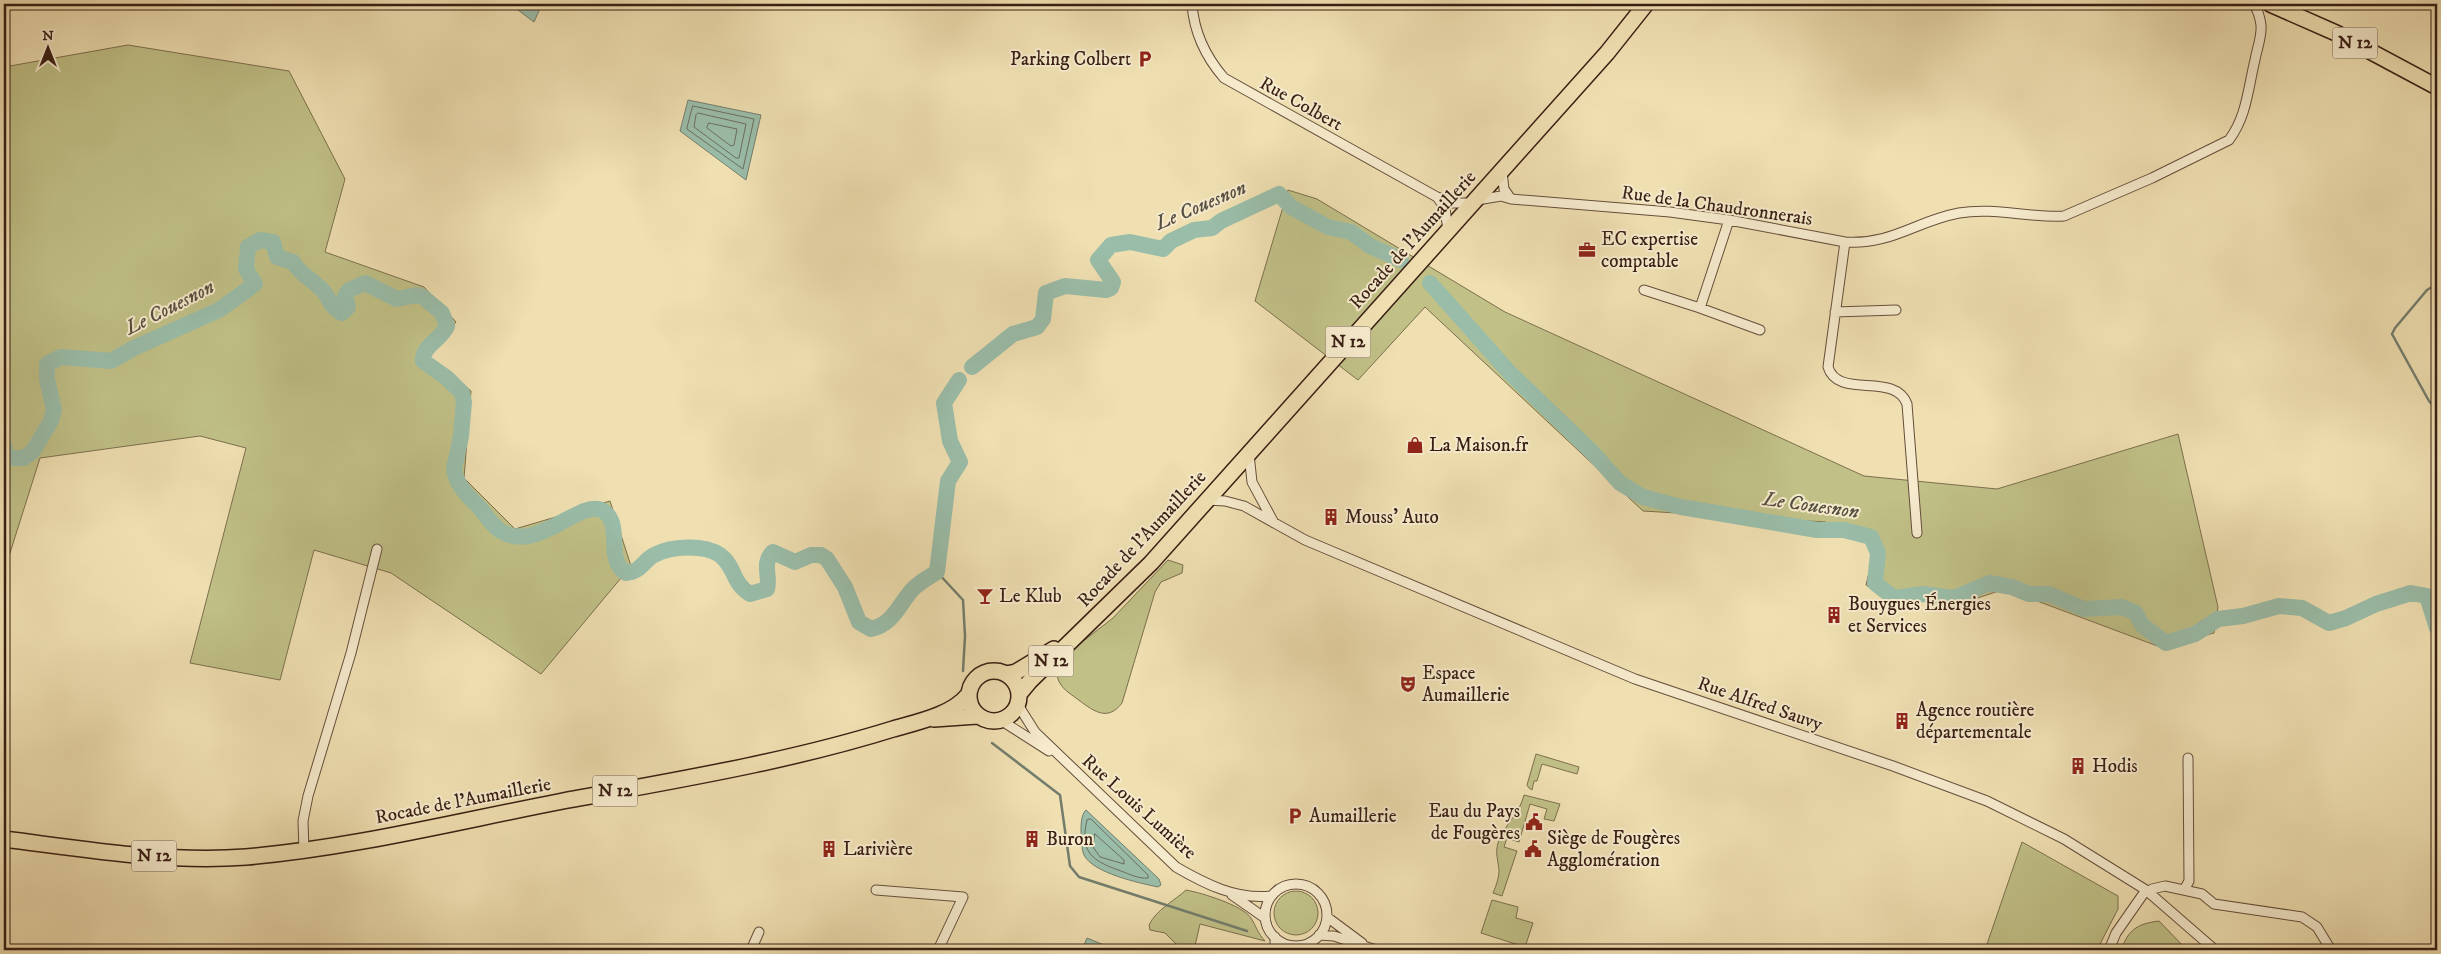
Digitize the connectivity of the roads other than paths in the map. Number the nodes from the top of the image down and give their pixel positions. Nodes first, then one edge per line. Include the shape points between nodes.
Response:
1 (1192, 4) edge
2 (1646, 4) edge
3 (2253, 4) edge
4 (2274, 4) edge
5 (2437, 87) edge
6 (1502, 172) junction
7 (1437, 197) junction
8 (1511, 199) junction
9 (1475, 202) junction
10 (1729, 220) junction
11 (1448, 231) junction
12 (1844, 242) junction
13 (1644, 290) dead end
14 (1700, 308) junction
15 (1896, 310) dead end
16 (1835, 312) junction
17 (1760, 330) dead end
18 (1249, 454) junction
19 (1207, 500) junction
20 (1274, 523) junction
21 (1917, 533) dead end
22 (377, 549) dead end
23 (1083, 630) junction
24 (1006, 674) junction
25 (968, 694) junction
26 (1019, 699) junction
27 (977, 716) junction
28 (922, 720) junction
29 (1002, 721) junction
30 (1060, 757) junction
31 (2188, 758) dead end
32 (4, 838) edge
33 (304, 851) junction
34 (876, 890) dead end
35 (2184, 890) junction
36 (1225, 891) junction
37 (2147, 892) junction
38 (1271, 896) junction
39 (1327, 917) junction
40 (1265, 918) junction
41 (759, 932) dead end
42 (1319, 936) junction
43 (1274, 937) junction
44 (1292, 948) edge
45 (1373, 949) edge
46 (751, 950) edge
47 (938, 950) edge
48 (1275, 950) edge
49 (2109, 950) edge
50 (2215, 950) edge
51 (2331, 950) edge

1 - 7 street, Rue Colbert via 1202,48 1224,78
2 - 6 main road, Rocade de l'Aumaillerie / N 12 via 1608,53
3 - 12 street, Rue de la Chaudronnerais via 2258,10 2260,42 2248,100 2237,129 2229,140 2064,216 1960,213 1914,226 1882,240
4 - 5 main road, N 12
6 - 8 street via 1504,189
6 - 9 main road, Rocade de l'Aumaillerie / N 12
7 - 9 street, Rue Colbert via 1453,203
7 - 11 street via 1445,208
8 - 9 street, Rue de la Chaudronnerais via 1501,196
8 - 10 street, Rue de la Chaudronnerais
9 - 11 main road, Rocade de l'Aumaillerie / N 12
10 - 12 street, Rue de la Chaudronnerais
10 - 14 street
11 - 18 main road, Rocade de l'Aumaillerie / N 12
12 - 16 street
13 - 14 street
14 - 17 street
15 - 16 street
16 - 21 street via 1830,373 1839,381 1891,388 1905,397
18 - 19 main road, Rocade de l'Aumaillerie / N 12
18 - 20 street via 1252,482
19 - 20 street, Rue Alfred Sauvy via 1244,506
19 - 23 main road, Rocade de l'Aumaillerie / N 12 via 1123,592
20 - 37 street, Rue Alfred Sauvy via 1305,540 1635,679 1987,801 2064,839
22 - 33 street via 351,653 308,796 303,821
23 - 24 main road, Rocade de l'Aumaillerie / N 12 via 1029,664
23 - 26 main road, Rocade de l'Aumaillerie / N 12
24 - 25 main road via 990,671 982,674 975,679
24 - 26 main road via 1015,682
25 - 27 main road
25 - 28 main road, Rocade de l'Aumaillerie / N 12 via 952,706
26 - 29 main road via 1009,717
26 - 30 street, Rue Louis Lumière via 1035,732
27 - 28 main road, Rocade de l'Aumaillerie / N 12
27 - 29 main road via 993,722
28 - 33 main road, Rocade de l'Aumaillerie / N 12 via 799,756
29 - 30 street, Rue Louis Lumière
30 - 36 street, Rue Louis Lumière via 1176,867
31 - 35 street via 2189,881
32 - 33 main road, Rocade de l'Aumaillerie / N 12 via 172,858 243,857
34 - 47 street via 963,897
35 - 37 street via 2165,886
35 - 51 street via 2202,894 2214,904 2302,917 2317,927
36 - 38 street, Rue Louis Lumière via 1250,897
36 - 40 street, Rue Louis Lumière
37 - 49 street via 2116,932
37 - 50 street, Rue Alfred Sauvy
38 - 39 street via 1286,885 1306,885 1322,898
38 - 40 street
39 - 42 street
39 - 45 street
40 - 43 street
41 - 46 street
42 - 44 street
42 - 45 street via 1334,936
43 - 44 street
43 - 48 street

